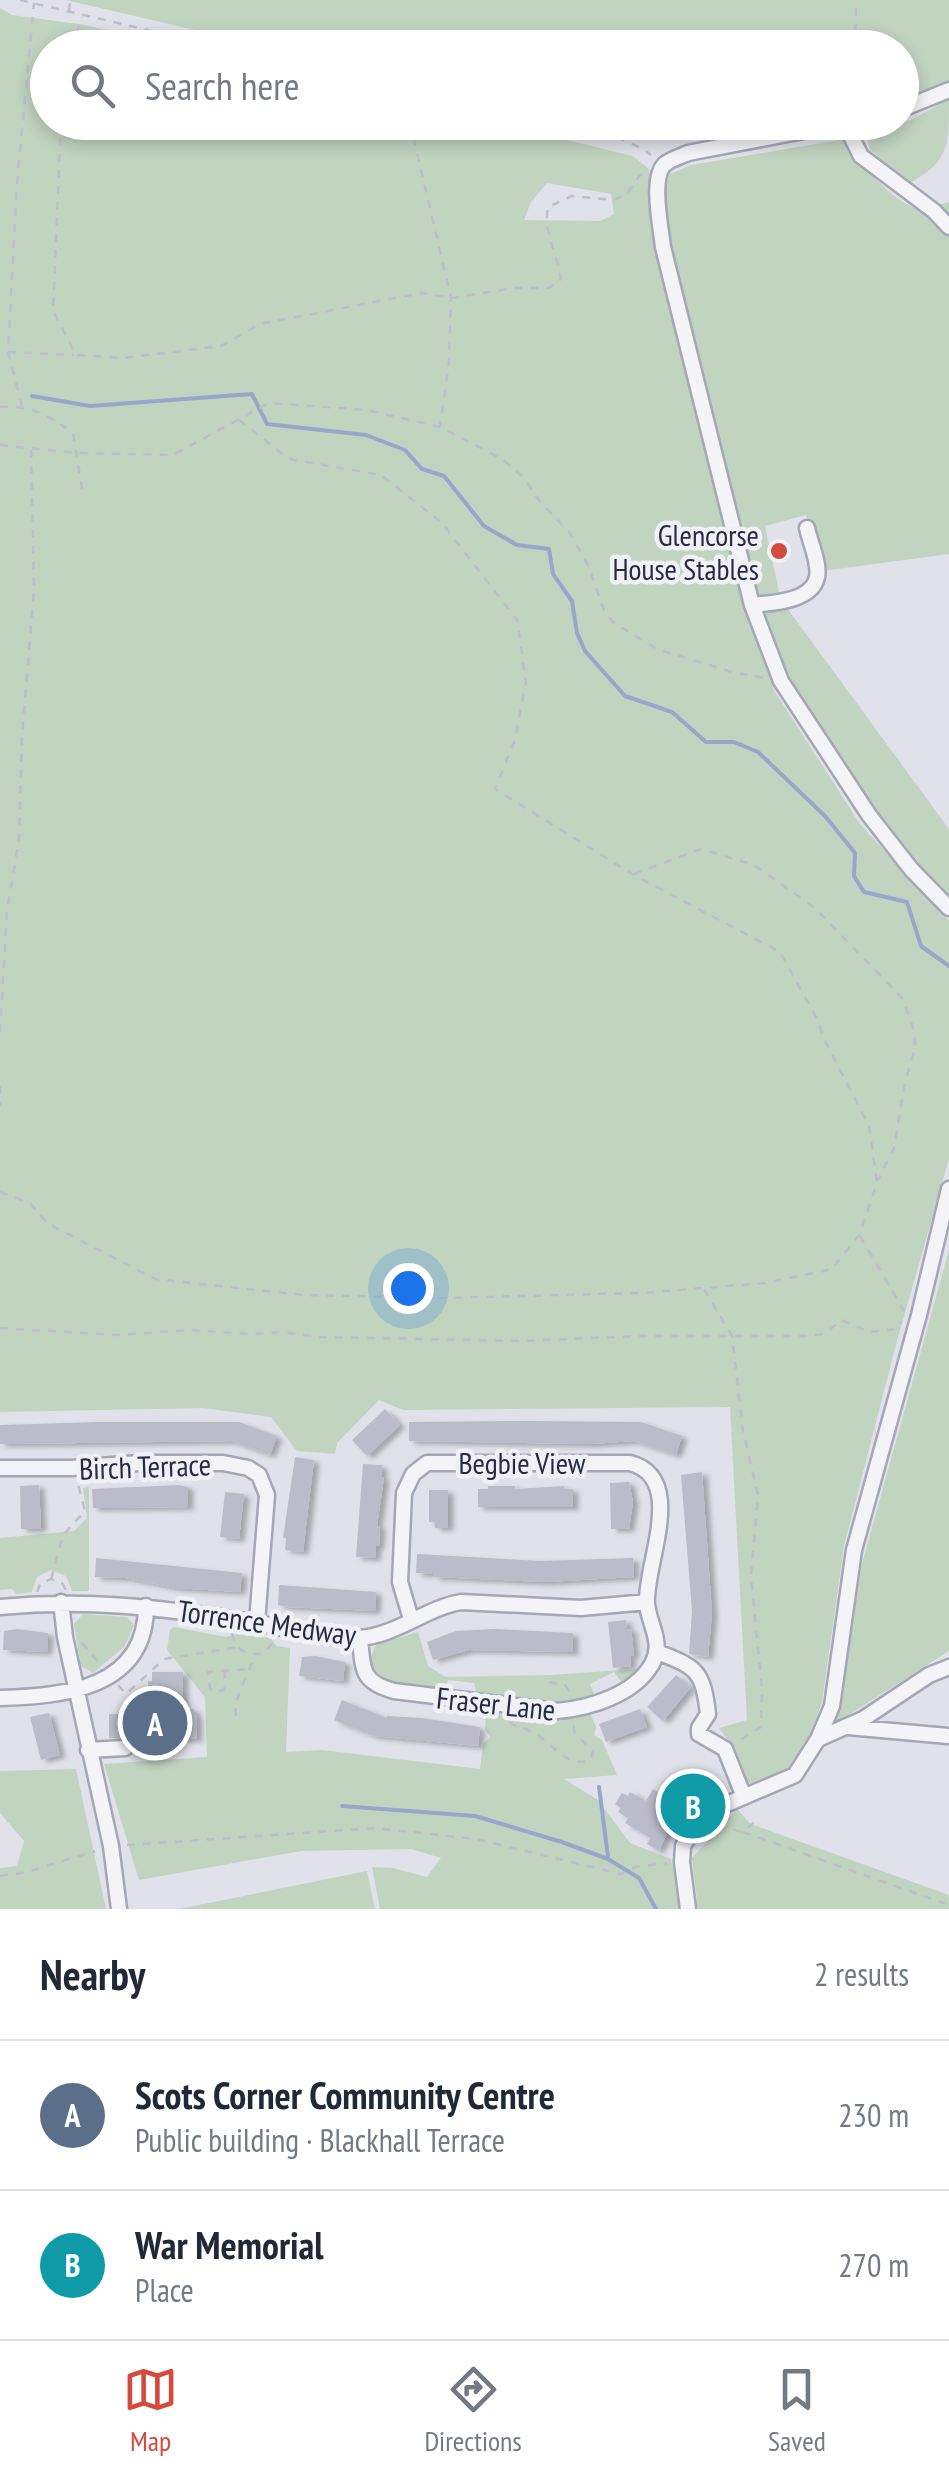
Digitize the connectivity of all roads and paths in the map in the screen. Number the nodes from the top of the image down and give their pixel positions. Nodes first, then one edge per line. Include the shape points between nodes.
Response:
1 (20, 0) edge
2 (70, 0) edge
3 (856, 0) edge
4 (34, 4) junction
5 (69, 12) junction
6 (83, 16) junction
7 (32, 30) edge
8 (78, 30) edge
9 (145, 30) edge
10 (856, 30) edge
11 (30, 49) edge
12 (949, 90) edge
13 (919, 102) edge
14 (60, 140) edge
15 (414, 140) edge
16 (620, 140) edge
17 (757, 140) edge
18 (855, 140) edge
19 (662, 169) junction
20 (949, 227) edge
21 (451, 298) junction
22 (8, 352) junction
23 (76, 355) junction
24 (22, 406) junction
25 (0, 407) edge
26 (239, 420) junction
27 (440, 428) junction
28 (0, 446) edge
29 (31, 446) junction
30 (77, 453) junction
31 (83, 495) dead end
32 (806, 528) dead end
33 (752, 605) junction
34 (781, 681) junction
35 (632, 874) junction
36 (949, 908) edge
37 (0, 1032) edge
38 (0, 1086) edge
39 (0, 1106) edge
40 (877, 1183) junction
41 (949, 1189) edge
42 (0, 1192) edge
43 (859, 1235) junction
44 (703, 1288) junction
45 (0, 1328) edge
46 (732, 1336) junction
47 (0, 1468) edge
48 (72, 1468) junction
49 (51, 1579) junction
50 (65, 1602) junction
51 (647, 1602) junction
52 (35, 1604) junction
53 (146, 1606) junction
54 (0, 1607) edge
55 (234, 1619) junction
56 (412, 1619) junction
57 (257, 1622) junction
58 (279, 1629) junction
59 (360, 1638) junction
60 (657, 1652) junction
61 (254, 1654) junction
62 (949, 1667) edge
63 (250, 1669) junction
64 (225, 1671) junction
65 (549, 1682) dead end
66 (76, 1690) junction
67 (0, 1698) edge
68 (574, 1710) junction
69 (236, 1716) dead end
70 (504, 1718) dead end
71 (847, 1727) junction
72 (948, 1736) edge
73 (818, 1738) junction
74 (125, 1748) dead end
75 (88, 1750) junction
76 (724, 1750) junction
77 (744, 1798) junction
78 (704, 1818) junction
79 (758, 1819) dead end
80 (743, 1832) junction
81 (111, 1846) junction
82 (682, 1862) junction
83 (0, 1876) edge
84 (949, 1905) edge
85 (120, 1909) edge
86 (688, 1909) edge

1 - 4 path
2 - 5 path
3 - 10 path
4 - 5 path
4 - 7 path
5 - 6 path
6 - 8 path
6 - 9 path
11 - 22 path
12 - 13 street
14 - 23 path via 53,312
15 - 21 path
16 - 19 path via 638,145
17 - 19 street via 688,153
18 - 20 street via 861,156
19 - 21 path via 640,174 626,196 572,196 548,207 544,225 561,279 549,288
19 - 33 street via 657,188 664,247
21 - 23 path via 422,293 260,324 221,346 123,358
21 - 27 path
22 - 23 path
22 - 24 path
24 - 25 path
24 - 30 path via 45,412 73,432
26 - 27 path via 269,403 367,410
26 - 30 path via 174,455
26 - 35 path via 289,459 381,475 442,523 517,620 526,682 515,740 495,790
27 - 34 path via 523,477 569,532 614,623 657,649
28 - 29 path
29 - 30 path
29 - 37 path via 34,590
30 - 31 path
32 - 33 street via 818,575 812,589
33 - 34 street
34 - 36 street via 868,815
35 - 40 path via 780,952 869,1126
35 - 40 path via 701,849 754,865 815,908 903,999 915,1048 894,1148
38 - 39 path
40 - 43 path
41 - 73 street via 854,1550 832,1706
42 - 44 path via 30,1203 47,1223 154,1279 343,1296
43 - 44 path via 832,1268
43 - 46 path via 906,1315 896,1328 870,1332 841,1320 825,1334
44 - 46 path
45 - 46 path via 521,1341
46 - 76 path via 758,1495 751,1575 762,1692 761,1727
47 - 48 street, Birch Terrace
48 - 49 path via 86,1511 62,1535
48 - 57 street, Birch Terrace via 224,1463 258,1475 267,1495
49 - 50 path via 62,1583
49 - 52 path via 40,1584
50 - 52 street, Torrence Medway
50 - 53 street, Torrence Medway
50 - 66 street
51 - 56 street, Torrence Medway via 581,1608 460,1602
51 - 56 street, Begbie View via 660,1530 654,1477 640,1465 427,1463 404,1493 400,1582
51 - 60 street
52 - 54 street, Torrence Medway
53 - 55 street, Torrence Medway
53 - 66 street via 143,1636 132,1655 100,1684
55 - 57 street, Torrence Medway
55 - 61 path via 234,1641
56 - 59 street, Torrence Medway
57 - 58 street, Torrence Medway
58 - 59 street, Torrence Medway
58 - 61 path via 270,1649
59 - 68 street, Fraser Lane via 366,1678 383,1688
60 - 68 street, Fraser Lane via 631,1685
60 - 76 street via 699,1673 708,1714 698,1734
61 - 63 path
62 - 71 street
63 - 64 path
63 - 69 path
64 - 64 path via 208,1672 210,1689 224,1690
65 - 68 path via 569,1688
66 - 67 street
66 - 75 street
68 - 70 path via 575,1733 593,1751 584,1763
71 - 72 street
71 - 73 street
73 - 77 street via 796,1775
74 - 75 street
75 - 81 street
76 - 77 street
77 - 78 street
78 - 80 path
78 - 82 street via 684,1846
79 - 80 path
80 - 84 path
81 - 82 path via 375,1828 476,1839 621,1874
81 - 83 path
81 - 85 street
82 - 86 street

